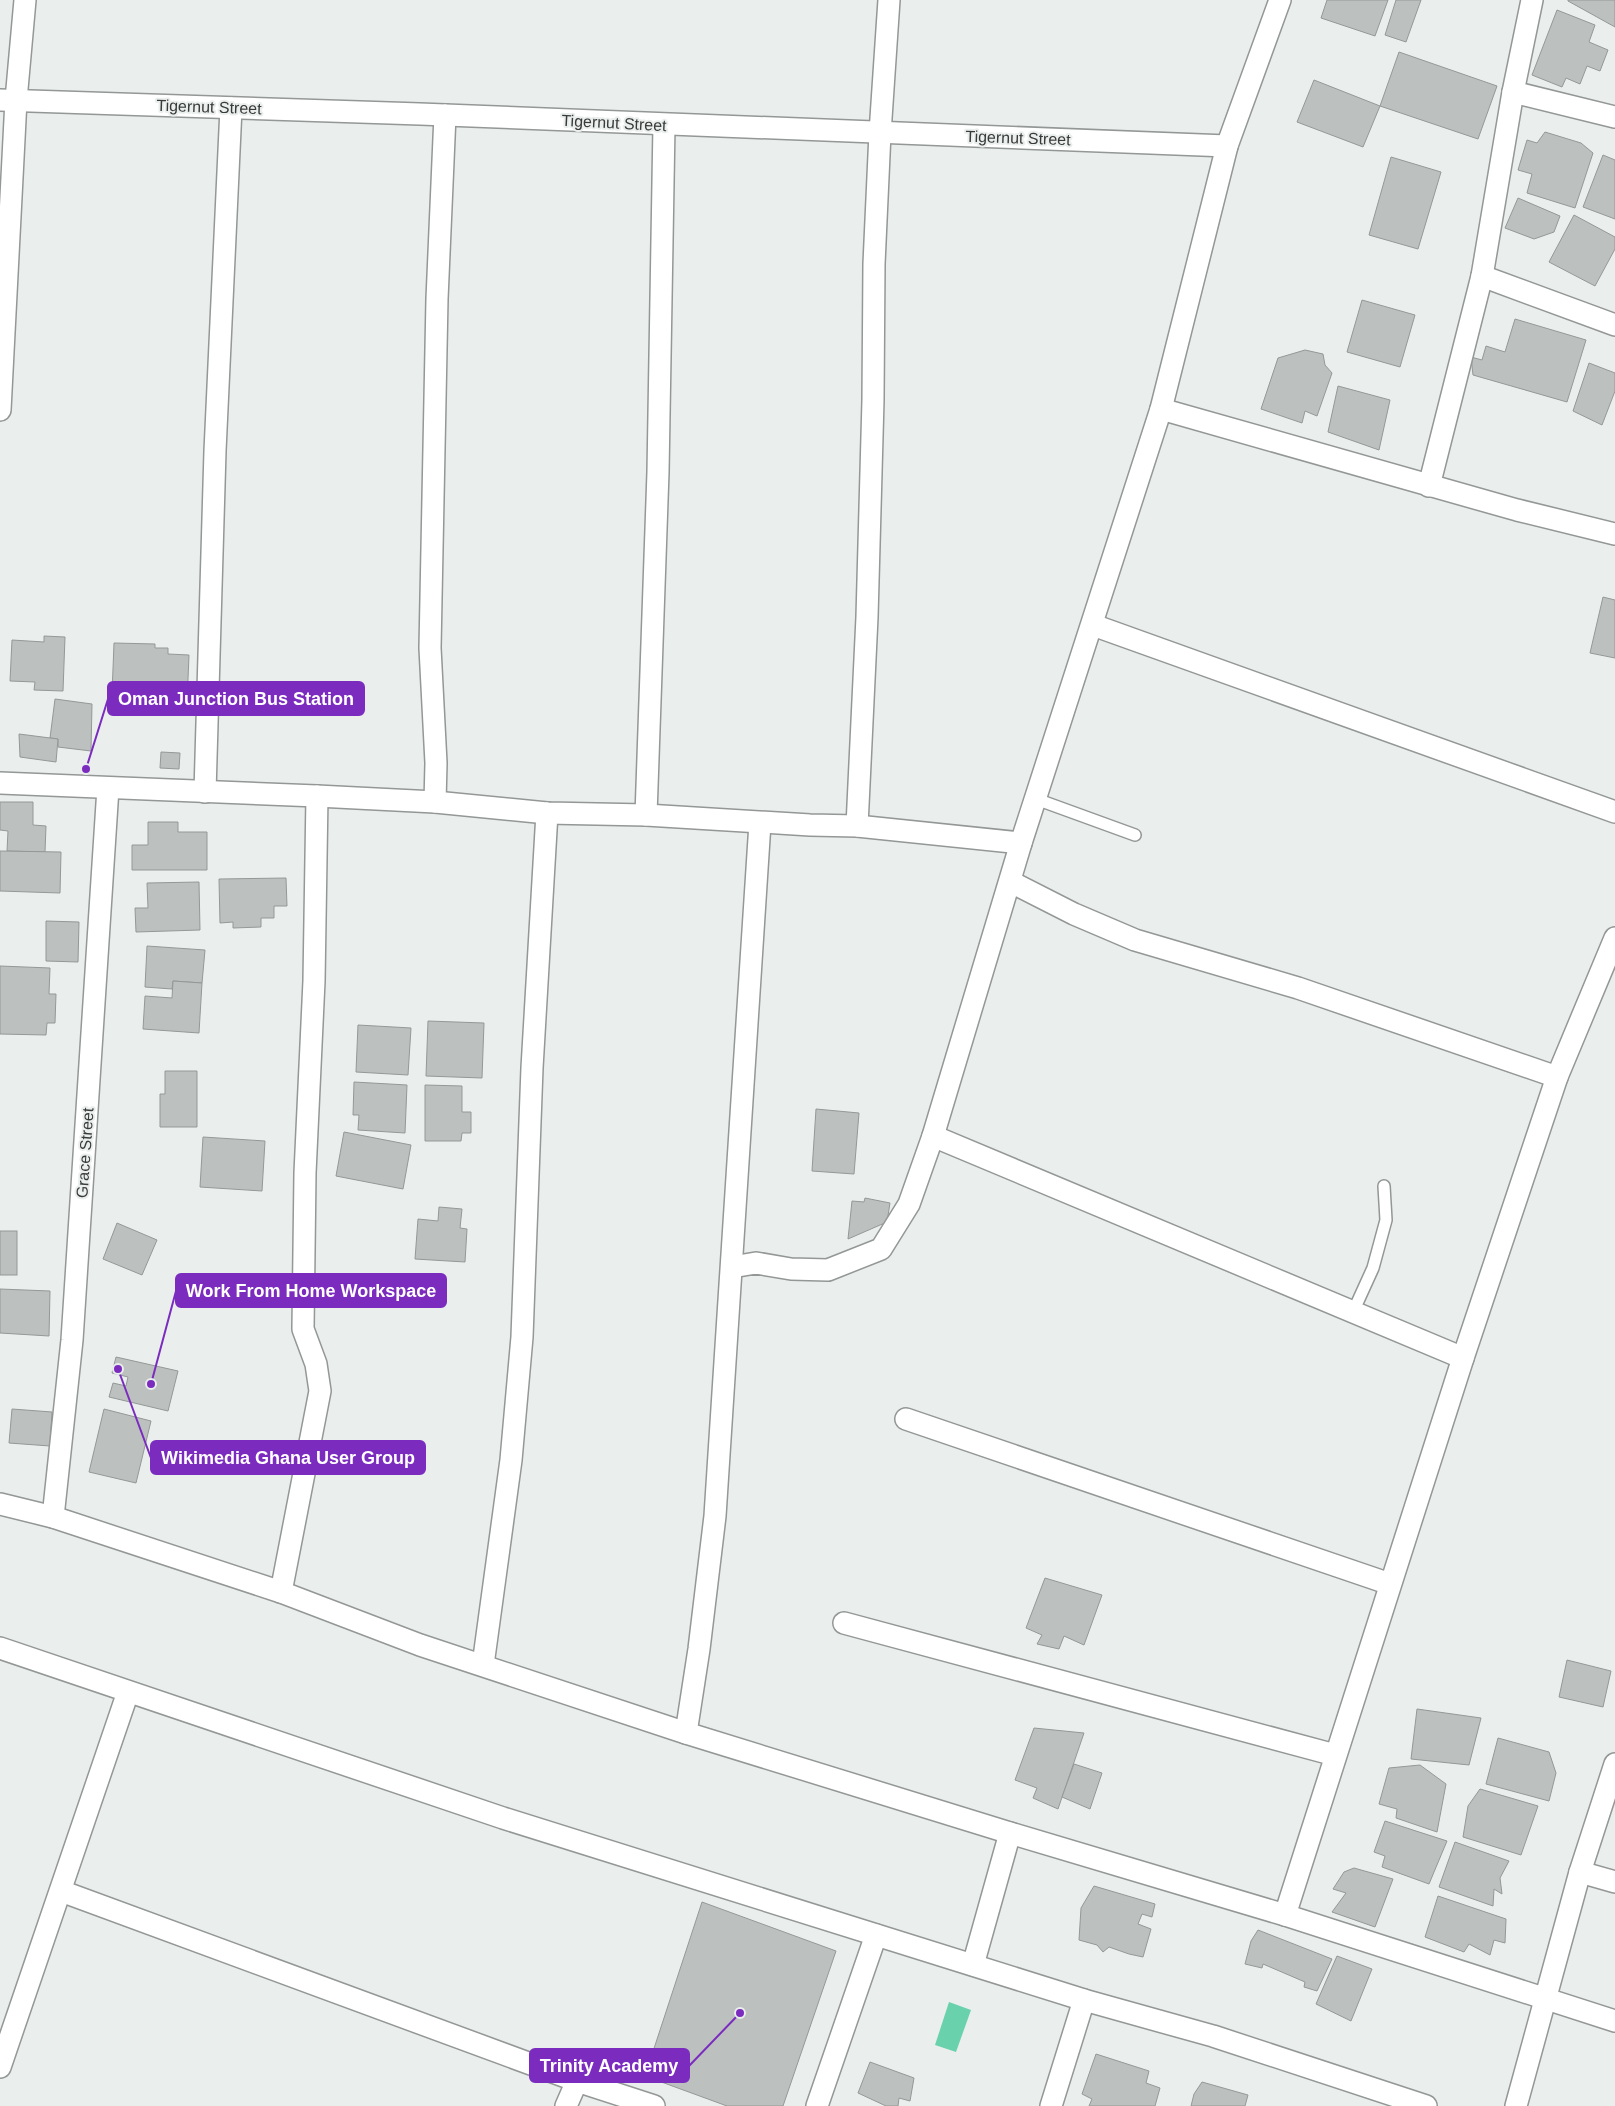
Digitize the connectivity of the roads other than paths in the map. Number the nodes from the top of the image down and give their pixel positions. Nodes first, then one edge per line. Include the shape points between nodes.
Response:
1 (25, 0) edge
2 (889, 0) edge
3 (1280, 0) edge
4 (1532, 0) edge
5 (1513, 92) junction
6 (8, 100) edge
7 (231, 108) junction
8 (445, 115) junction
9 (1615, 117) edge
10 (664, 125) junction
11 (880, 133) junction
12 (1227, 146) junction
13 (1482, 276) junction
14 (1615, 325) edge
15 (1162, 409) junction
16 (0, 410) edge
17 (1429, 486) junction
18 (1615, 534) edge
19 (1093, 625) junction
20 (0, 783) edge
21 (108, 788) junction
22 (205, 792) junction
23 (317, 796) junction
24 (1036, 798) junction
25 (435, 802) junction
26 (1615, 812) edge
27 (547, 813) junction
28 (646, 815) junction
29 (760, 822) junction
30 (857, 826) junction
31 (1135, 835) dead end
32 (1021, 843) junction
33 (1011, 882) junction
34 (1615, 938) edge
35 (1557, 1077) junction
36 (933, 1136) junction
37 (1384, 1186) dead end
38 (732, 1267) junction
39 (1353, 1312) junction
40 (1463, 1358) junction
41 (906, 1419) dead end
42 (0, 1504) edge
43 (53, 1517) junction
44 (1390, 1584) junction
45 (281, 1592) junction
46 (844, 1623) dead end
47 (0, 1648) edge
48 (483, 1665) junction
49 (128, 1692) junction
50 (686, 1733) junction
51 (1335, 1755) junction
52 (1615, 1764) edge
53 (1010, 1833) junction
54 (1580, 1872) junction
55 (1615, 1882) edge
56 (61, 1891) junction
57 (1285, 1914) junction
58 (876, 1935) junction
59 (973, 1965) junction
60 (1544, 1998) junction
61 (1084, 2000) junction
62 (1615, 2021) edge
63 (0, 2068) edge
64 (577, 2081) junction
65 (566, 2106) edge
66 (654, 2106) edge
67 (817, 2106) edge
68 (1052, 2106) edge
69 (1426, 2106) edge
70 (1516, 2106) edge

1 - 6 street
2 - 11 street
3 - 12 street
4 - 5 street
5 - 9 street
5 - 13 street
6 - 7 street, Tigernut Street
6 - 16 street
7 - 8 street, Tigernut Street
7 - 22 street via 215,451
8 - 10 street, Tigernut Street
8 - 25 street via 437,299 430,648
10 - 11 street, Tigernut Street
10 - 28 street via 658,472
11 - 12 street, Tigernut Street
11 - 30 street via 874,264 868,617
12 - 15 street
13 - 14 street
13 - 17 street
15 - 17 street
15 - 19 street
17 - 18 street
19 - 24 street
19 - 26 street
20 - 21 street
21 - 22 street
21 - 43 street, Grace Street via 73,1330
22 - 23 street
23 - 25 street
23 - 45 street via 303,1329 316,1364 320,1390
24 - 31 lane
24 - 32 street
25 - 27 street
27 - 28 street
27 - 48 street via 532,1068 522,1337 511,1460
28 - 29 street
29 - 30 street
29 - 38 street
30 - 32 street
32 - 33 street
33 - 35 street via 1134,940 1325,996
33 - 36 street
34 - 35 street
35 - 40 street
36 - 38 street via 909,1204 880,1249 828,1270 791,1269 756,1263
36 - 39 street
37 - 39 lane via 1386,1220 1373,1268
38 - 50 street via 714,1516
39 - 40 street
40 - 44 street
41 - 44 street
42 - 43 street
43 - 45 street
44 - 51 street
45 - 48 street via 420,1645
46 - 51 street
47 - 49 street
48 - 50 street
49 - 56 street
49 - 58 street via 502,1818
50 - 53 street
51 - 57 street
52 - 54 street
53 - 57 street
53 - 59 street
54 - 55 street
54 - 60 street
56 - 63 street
56 - 64 street
57 - 60 street
58 - 59 street
58 - 67 street
59 - 61 street
60 - 62 street
60 - 70 street
61 - 68 street
61 - 69 street via 1213,2036
64 - 65 street
64 - 66 street

